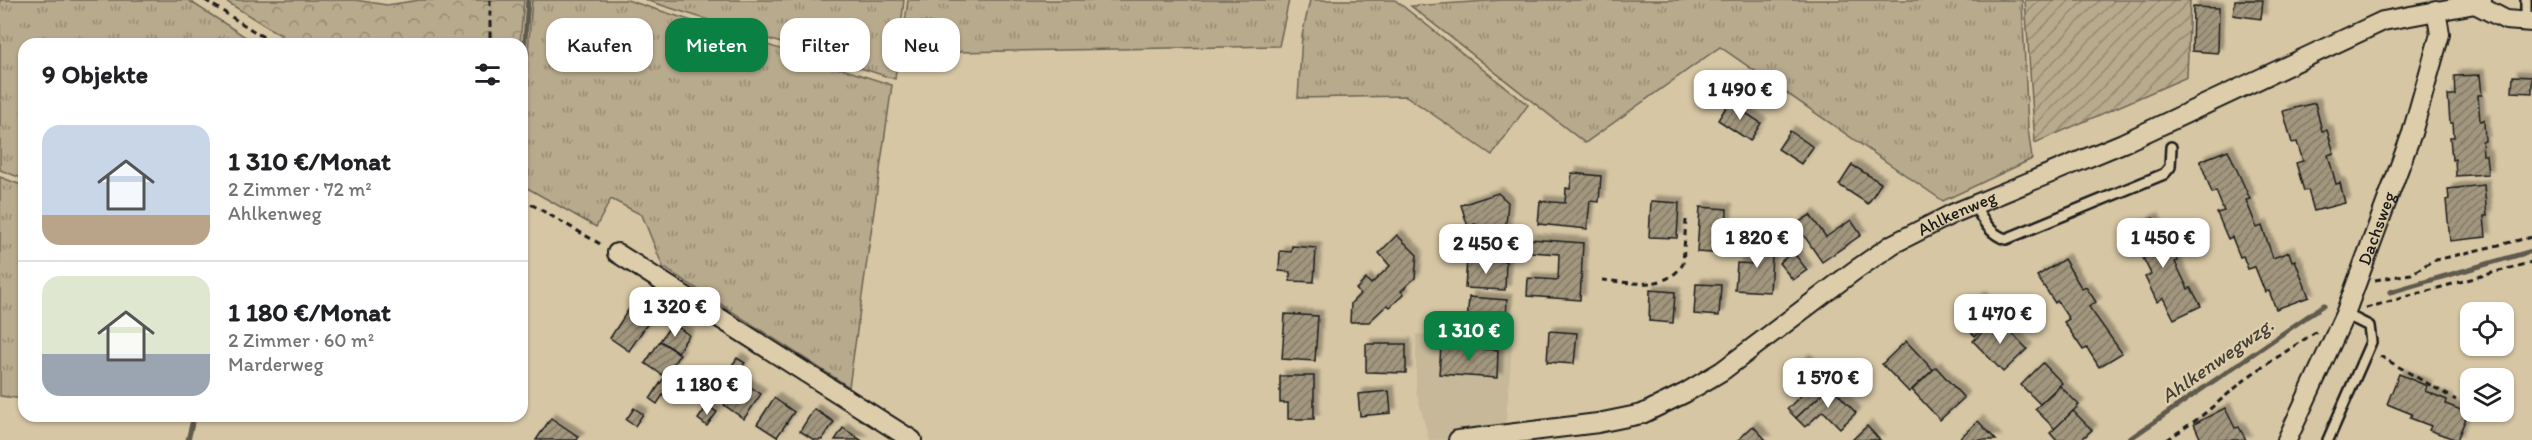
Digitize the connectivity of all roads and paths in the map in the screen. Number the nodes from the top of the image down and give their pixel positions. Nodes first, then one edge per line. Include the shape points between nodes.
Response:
1 (205, 0) edge
2 (490, 0) edge
3 (2526, 0) edge
4 (2477, 1) edge
5 (2436, 10) junction
6 (2529, 22) edge
7 (265, 38) edge
8 (490, 38) edge
9 (2171, 147) dead end
10 (528, 202) edge
11 (1974, 205) junction
12 (1686, 220) dead end
13 (2532, 237) edge
14 (617, 253) joint
15 (2532, 262) edge
16 (1602, 280) dead end
17 (2356, 283) junction
18 (2344, 314) junction
19 (2368, 349) junction
20 (2456, 400) dead end
21 (912, 440) edge
22 (1458, 440) edge
23 (2167, 440) edge
24 (2287, 440) edge
25 (2328, 440) edge

1 - 7 path
2 - 8 path
3 - 6 lane
4 - 5 street, Ahlkenweg
4 - 6 street, Ahlkenweg via 2506,20
5 - 11 street, Ahlkenweg via 2384,21 2123,143
5 - 17 street, Dachsweg via 2440,34 2412,134
9 - 11 lane via 2170,167 2164,174 2006,239 1988,228
10 - 14 path
11 - 22 street, Ahlkenweg via 1893,244 1722,371 1642,414
12 - 16 path via 1683,264 1669,279 1655,284
13 - 17 path via 2432,261 2411,274
14 - 21 street
15 - 18 path
17 - 18 street, Dachsweg
18 - 19 lane via 2369,326
18 - 23 path via 2252,374
18 - 24 street, Dachsweg
19 - 20 path
19 - 25 lane

